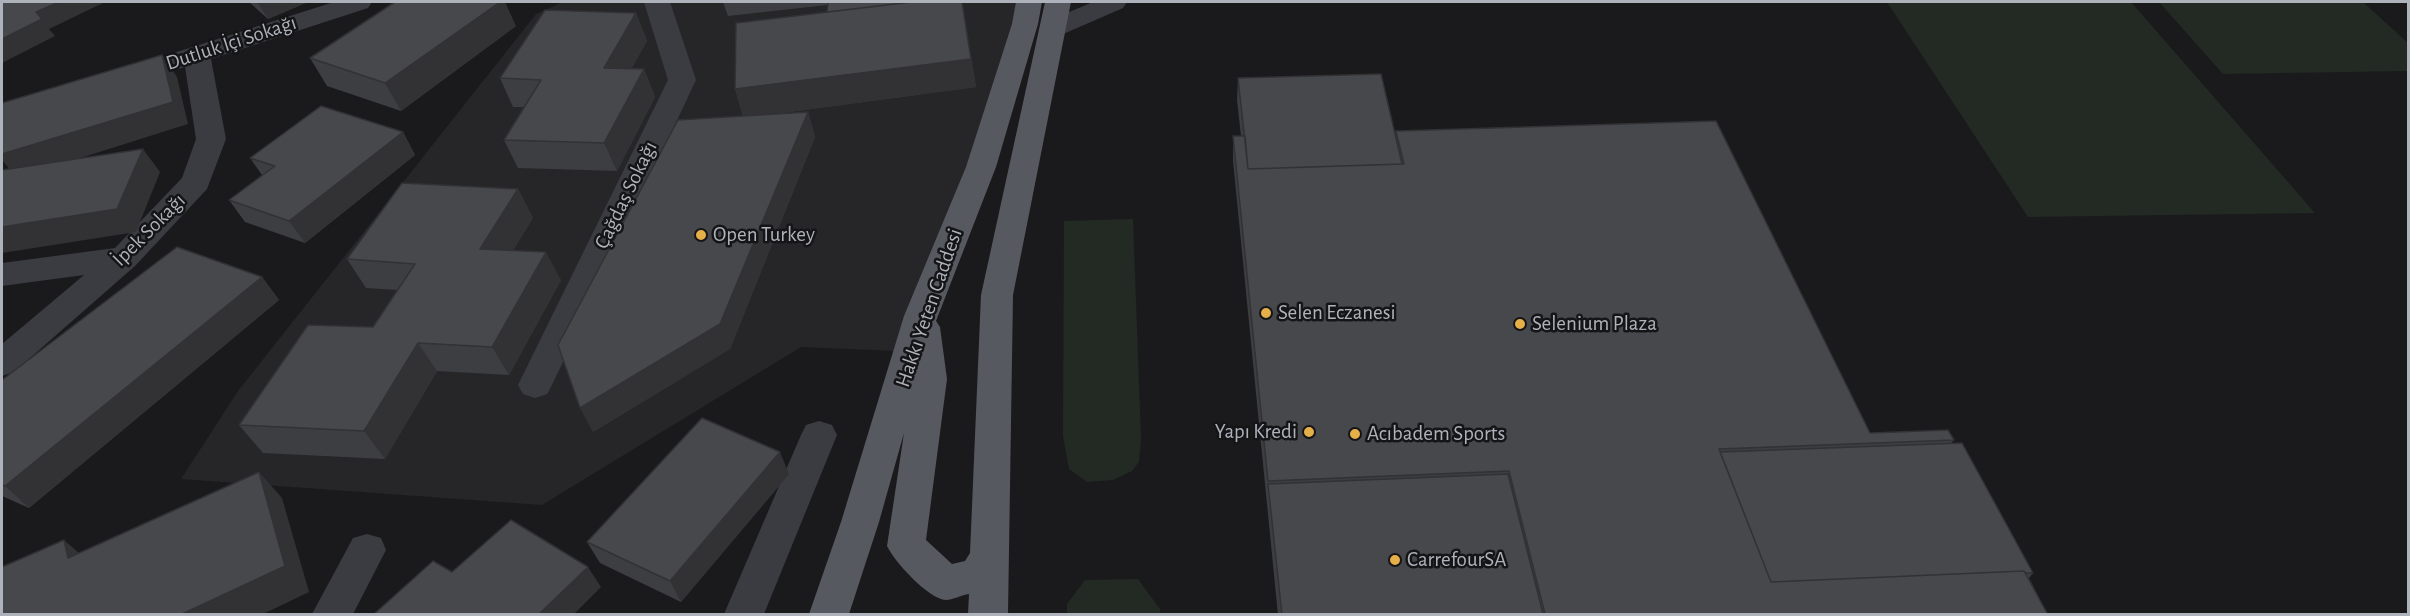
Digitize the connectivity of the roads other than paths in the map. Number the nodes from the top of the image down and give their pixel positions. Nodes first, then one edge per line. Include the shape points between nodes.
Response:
1 (359, 2) edge
2 (657, 2) edge
3 (1029, 2) edge
4 (1114, 2) edge
5 (1055, 15) edge
6 (197, 55) junction
7 (98, 86) edge
8 (124, 258) junction
9 (2, 274) edge
10 (921, 316) junction
11 (2, 363) edge
12 (535, 384) dead end
13 (819, 435) dead end
14 (368, 550) dead end
15 (989, 558) junction
16 (332, 615) edge
17 (744, 615) edge
18 (829, 615) edge
19 (988, 615) edge

1 - 6 street, Dutluk İçi Sokağı
2 - 12 street, Çağdaş Sokağı via 682,80
3 - 10 main road, Hakkı Yeten Caddesi via 981,167
4 - 5 street
5 - 15 main road via 997,295
6 - 7 street, Dutluk İçi Sokağı
6 - 8 street, İpek Sokağı via 211,139 196,182
8 - 9 street
8 - 11 street, İpek Sokağı
10 - 15 main road via 930,379 906,546 946,583 978,574
10 - 18 main road, Hakkı Yeten Caddesi
13 - 17 street
14 - 16 street
15 - 19 main road

